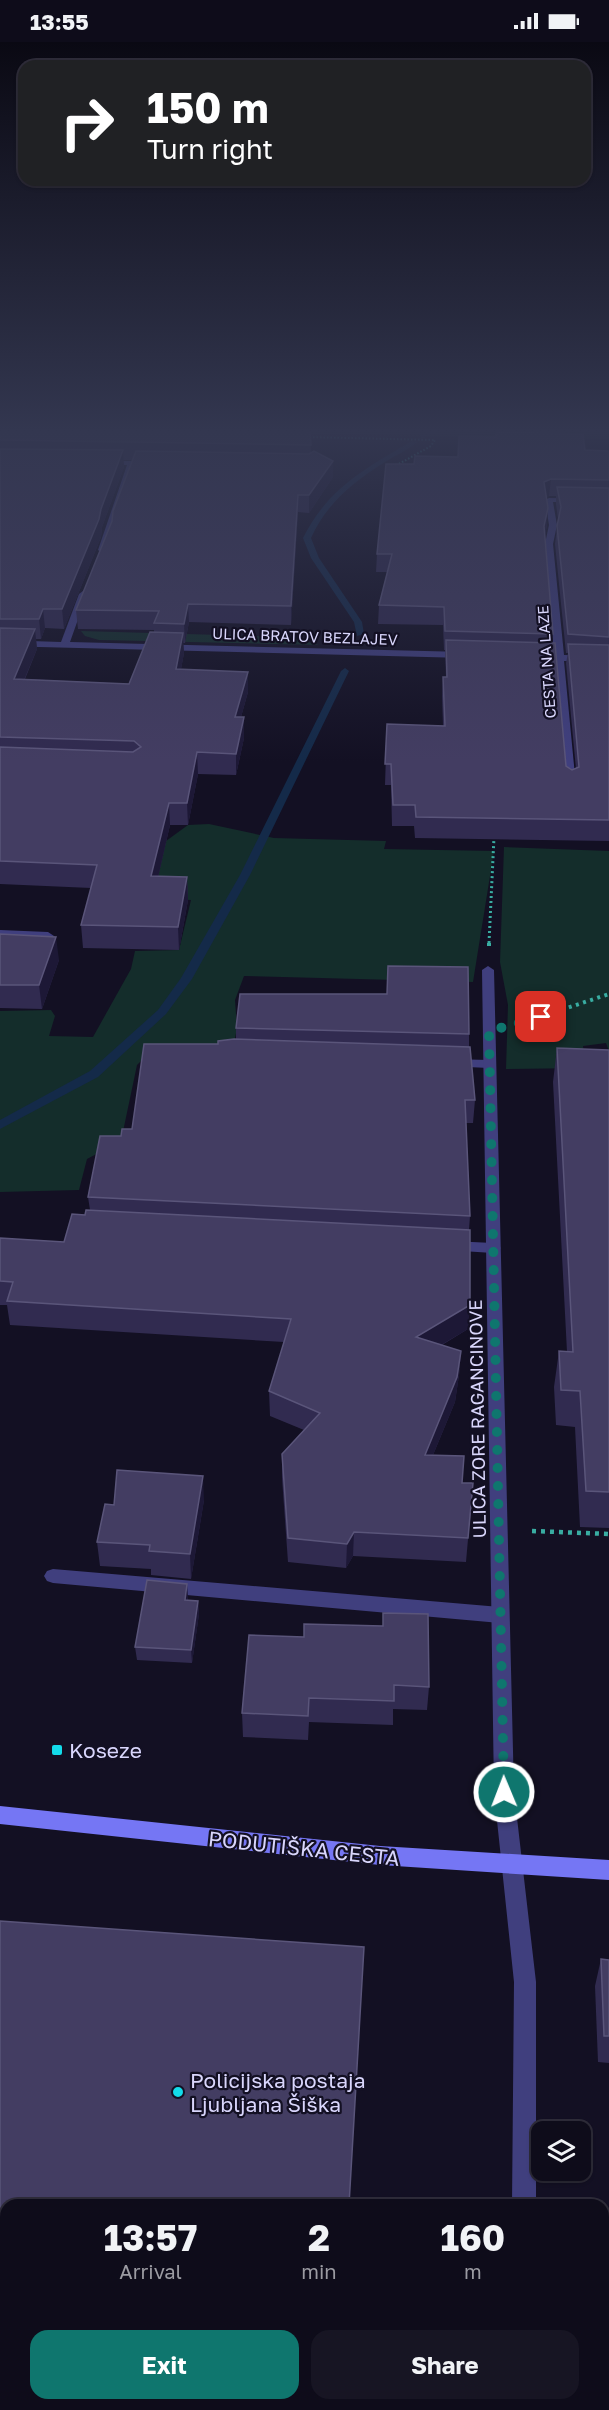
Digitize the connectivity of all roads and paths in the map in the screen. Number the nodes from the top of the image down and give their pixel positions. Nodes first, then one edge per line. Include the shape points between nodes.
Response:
1 (105, 541) edge
2 (550, 541) edge
3 (98, 559) edge
4 (87, 584) edge
5 (0, 643) edge
6 (64, 645) junction
7 (478, 656) edge
8 (525, 657) edge
9 (561, 658) junction
10 (609, 659) edge
11 (571, 786) edge
12 (494, 830) edge
13 (0, 934) edge
14 (48, 936) edge
15 (488, 970) joint
16 (609, 994) edge
17 (489, 1031) junction
18 (431, 1063) edge
19 (489, 1064) junction
20 (434, 1245) edge
21 (493, 1248) junction
22 (499, 1530) junction
23 (609, 1534) edge
24 (53, 1576) dead end
25 (500, 1615) junction
26 (0, 1815) edge
27 (512, 1867) junction
28 (609, 1870) edge
29 (524, 2199) edge

1 - 3 street
2 - 9 street, CESTA NA LAZE
4 - 6 street
5 - 6 street, ULICA BRATOV BEZLAJEV
6 - 7 street, ULICA BRATOV BEZLAJEV
8 - 9 street
9 - 10 street
9 - 11 street, CESTA NA LAZE
12 - 15 path
13 - 14 street
15 - 17 street, ULICA ZORE RAGANCINOVE
16 - 17 path
17 - 19 street, ULICA ZORE RAGANCINOVE
18 - 19 street
19 - 21 street, ULICA ZORE RAGANCINOVE
20 - 21 street
21 - 22 street, ULICA ZORE RAGANCINOVE
22 - 23 path
22 - 25 street, ULICA ZORE RAGANCINOVE
24 - 25 street
25 - 27 street, ULICA ZORE RAGANCINOVE via 504,1792
26 - 27 main road, PODUTIŠKA CESTA
27 - 28 main road, PODUTIŠKA CESTA
27 - 29 street, ULICA ZORE RAGANCINOVE via 525,1982

